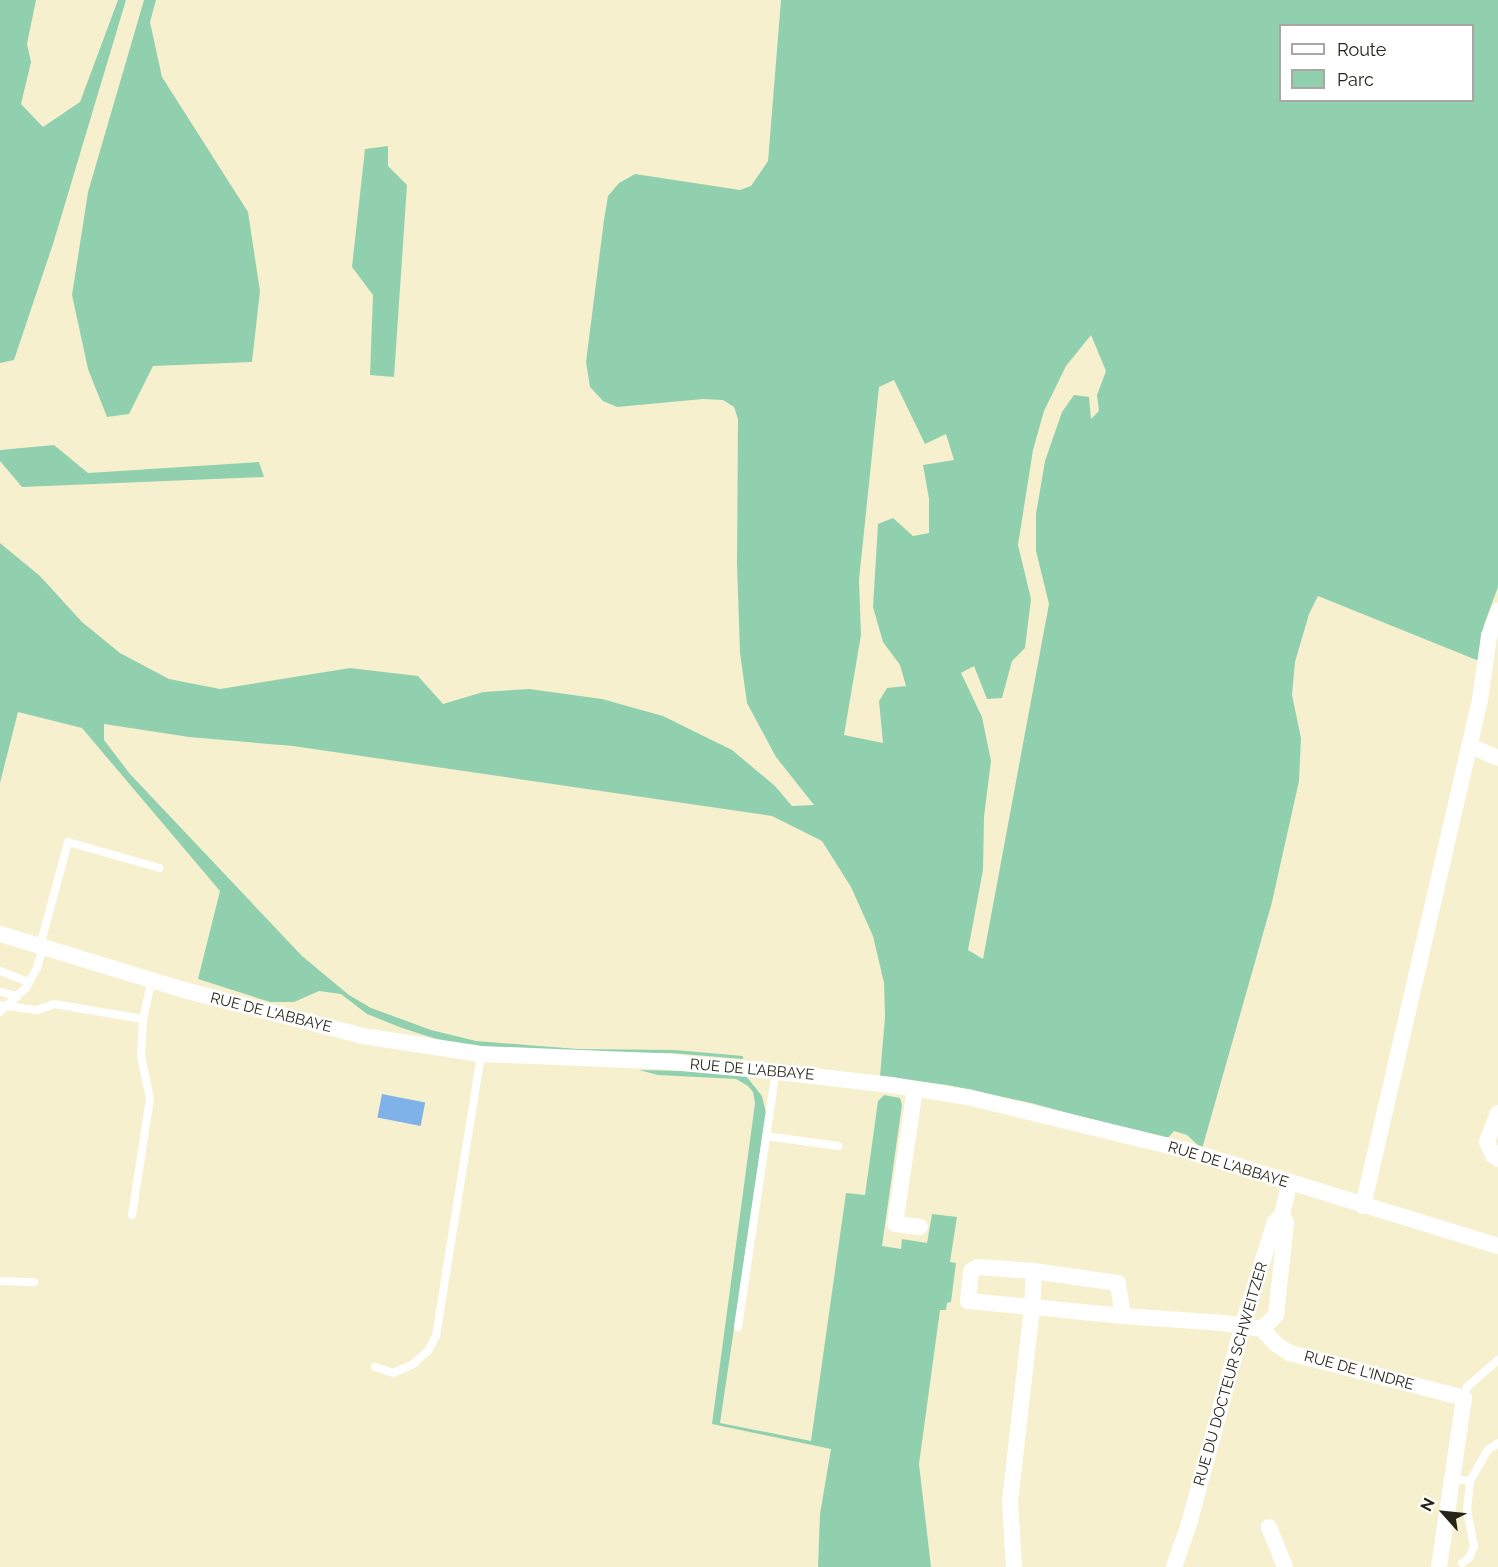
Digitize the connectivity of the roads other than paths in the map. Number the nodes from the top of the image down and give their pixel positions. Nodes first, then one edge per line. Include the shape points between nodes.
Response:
1 (1498, 611) edge
2 (1470, 746) junction
3 (1498, 758) edge
4 (159, 868) dead end
5 (0, 934) edge
6 (42, 946) junction
7 (0, 970) edge
8 (152, 979) junction
9 (29, 982) junction
10 (0, 992) edge
11 (18, 996) junction
12 (0, 1005) edge
13 (10, 1005) junction
14 (0, 1012) edge
15 (143, 1019) junction
16 (481, 1054) junction
17 (776, 1071) junction
18 (915, 1089) junction
19 (1498, 1113) edge
20 (766, 1137) junction
21 (838, 1146) dead end
22 (1498, 1159) edge
23 (1289, 1184) junction
24 (1364, 1206) junction
25 (132, 1215) dead end
26 (1282, 1215) junction
27 (920, 1227) dead end
28 (1498, 1246) edge
29 (1034, 1271) junction
30 (0, 1281) edge
31 (34, 1282) dead end
32 (1032, 1307) junction
33 (1123, 1316) junction
34 (738, 1327) dead end
35 (1242, 1327) junction
36 (1262, 1329) junction
37 (1498, 1360) edge
38 (375, 1368) dead end
39 (1464, 1398) junction
40 (1498, 1443) edge
41 (1452, 1479) junction
42 (1470, 1481) junction
43 (1269, 1527) dead end
44 (1462, 1563) dead end
45 (1014, 1567) edge
46 (1174, 1567) edge
47 (1285, 1567) edge
48 (1439, 1567) edge

1 - 2 street via 1489,636
2 - 3 street
2 - 24 street
4 - 6 lane via 68,842
5 - 6 street, RUE DE L'ABBAYE
6 - 8 street, RUE DE L'ABBAYE
6 - 9 lane
7 - 9 lane
8 - 15 lane
8 - 16 street, RUE DE L'ABBAYE via 363,1036
9 - 11 lane
10 - 11 lane
11 - 13 lane
12 - 13 lane
13 - 14 lane
13 - 15 lane via 37,1010 54,1004
15 - 25 lane via 141,1056 150,1099
16 - 17 street, RUE DE L'ABBAYE via 658,1061
16 - 38 lane via 436,1336 428,1351 413,1364 393,1373
17 - 18 street, RUE DE L'ABBAYE
17 - 20 lane
18 - 23 street, RUE DE L'ABBAYE via 1036,1111 1217,1159
18 - 27 street via 895,1224
19 - 22 street via 1487,1142
20 - 21 lane
20 - 34 lane
23 - 24 street, RUE DE L'ABBAYE
23 - 26 street, RUE DU DOCTEUR SCHWEITZER
24 - 28 street, RUE DE L'ABBAYE
26 - 35 street, RUE DU DOCTEUR SCHWEITZER via 1275,1222
26 - 36 street via 1287,1223 1276,1314
29 - 32 street
29 - 32 street via 978,1267 971,1271 968,1301
29 - 33 street via 1118,1283
30 - 31 lane
32 - 33 street
32 - 45 street via 1010,1501
33 - 35 street
35 - 36 street
35 - 46 street, RUE DU DOCTEUR SCHWEITZER
36 - 39 street, RUE DE L'INDRE via 1290,1353
37 - 39 lane via 1467,1387
39 - 41 street
40 - 42 lane via 1488,1450
41 - 42 lane
41 - 48 street
42 - 44 lane via 1467,1510 1474,1546
43 - 47 street

